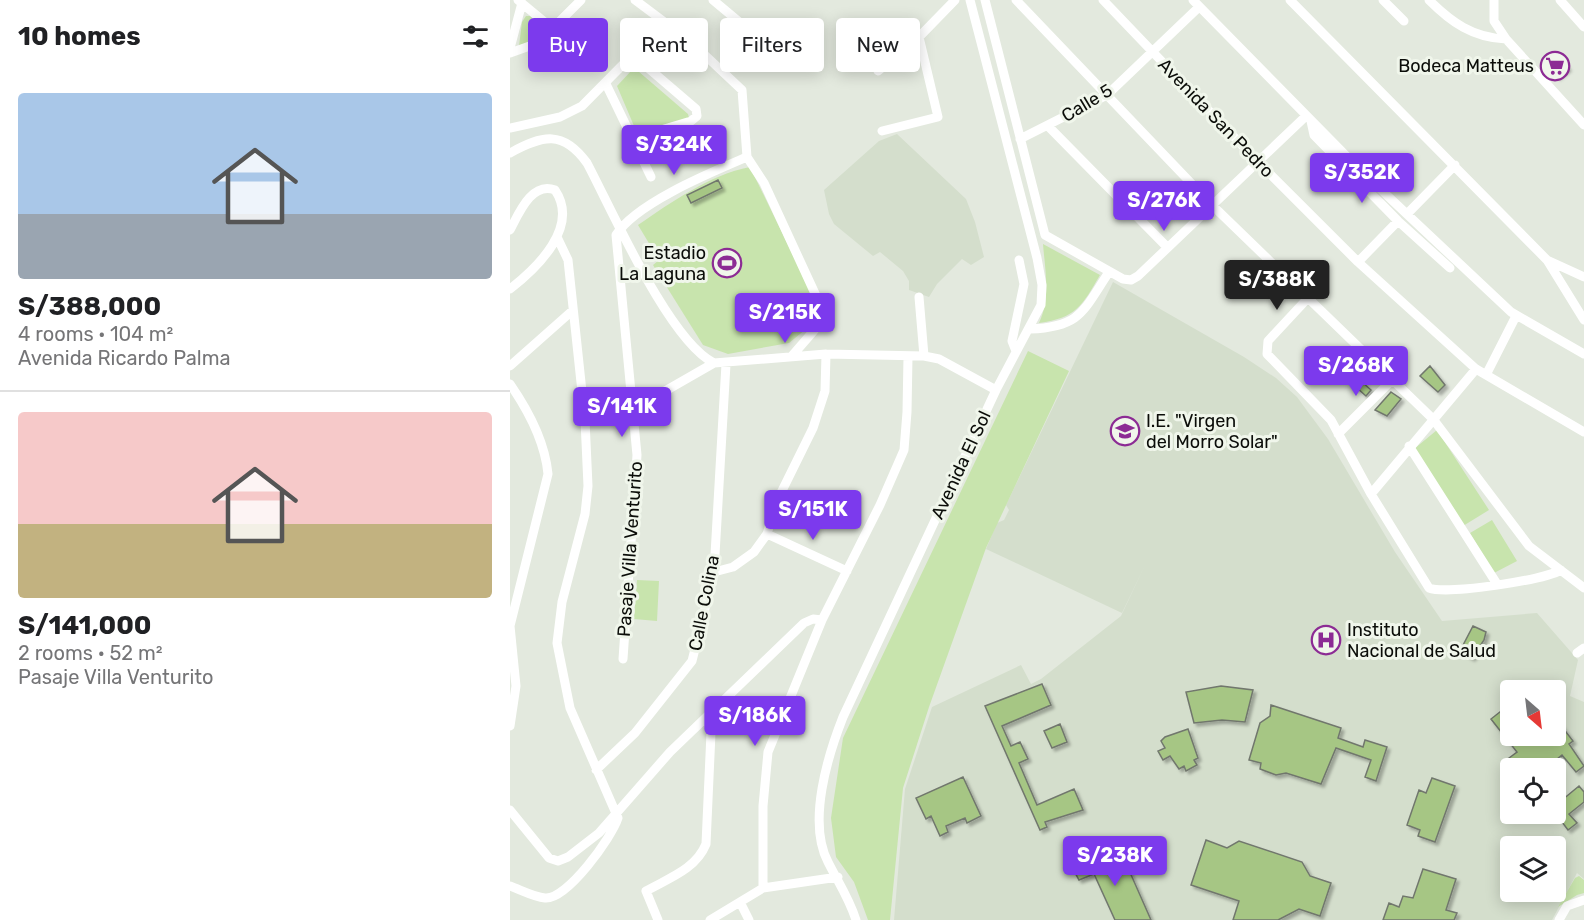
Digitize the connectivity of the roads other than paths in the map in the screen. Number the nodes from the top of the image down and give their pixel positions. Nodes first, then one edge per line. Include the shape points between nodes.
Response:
1 (581, 0) edge
2 (635, 0) edge
3 (713, 0) edge
4 (955, 0) edge
5 (970, 0) edge
6 (985, 0) edge
7 (1016, 0) edge
8 (1103, 0) edge
9 (1290, 0) edge
10 (1383, 0) edge
11 (1429, 0) edge
12 (1494, 0) edge
13 (1560, 0) edge
14 (520, 2) edge
15 (1196, 4) edge
16 (540, 18) edge
17 (564, 18) edge
18 (658, 18) edge
19 (735, 18) edge
20 (1404, 21) dead end
21 (1584, 27) edge
22 (920, 36) edge
23 (1506, 39) junction
24 (920, 41) edge
25 (528, 46) edge
26 (510, 48) edge
27 (510, 52) edge
28 (1152, 52) junction
29 (708, 57) edge
30 (620, 69) edge
31 (653, 72) edge
32 (606, 84) junction
33 (1107, 94) junction
34 (1309, 118) junction
35 (1584, 125) edge
36 (1048, 126) junction
37 (510, 128) edge
38 (882, 131) dead end
39 (631, 139) junction
40 (1020, 139) junction
41 (510, 153) edge
42 (747, 157) junction
43 (1258, 162) junction
44 (1455, 165) junction
45 (651, 177) dead end
46 (1212, 206) junction
47 (1407, 214) junction
48 (1398, 221) junction
49 (621, 226) junction
50 (510, 230) edge
51 (557, 237) junction
52 (1167, 247) junction
53 (1019, 260) dead end
54 (1547, 260) junction
55 (1359, 262) junction
56 (1450, 268) dead end
57 (1109, 272) junction
58 (1584, 277) edge
59 (510, 289) edge
60 (919, 297) dead end
61 (1306, 299) junction
62 (572, 311) junction
63 (1516, 316) junction
64 (1584, 320) edge
65 (1029, 328) junction
66 (1016, 351) junction
67 (826, 354) junction
68 (1584, 354) edge
69 (924, 356) junction
70 (791, 357) junction
71 (908, 357) junction
72 (714, 363) junction
73 (726, 364) junction
74 (510, 366) edge
75 (1476, 369) junction
76 (1487, 374) junction
77 (1393, 379) junction
78 (510, 384) edge
79 (996, 390) junction
80 (633, 410) junction
81 (1433, 419) junction
82 (1584, 432) edge
83 (1338, 434) junction
84 (1409, 446) junction
85 (1371, 494) junction
86 (767, 534) junction
87 (1561, 570) junction
88 (848, 571) junction
89 (714, 572) junction
90 (1497, 584) junction
91 (1584, 588) edge
92 (822, 620) junction
93 (510, 625) edge
94 (623, 659) dead end
95 (513, 686) edge
96 (707, 717) junction
97 (510, 726) edge
98 (596, 770) junction
99 (510, 810) edge
100 (617, 812) junction
101 (838, 877) junction
102 (510, 886) edge
103 (763, 888) junction
104 (1581, 900) edge
105 (740, 902) junction
106 (658, 920) edge
107 (710, 920) edge
108 (749, 920) edge
109 (856, 920) edge
110 (1559, 920) edge

1 - 17 street
2 - 18 street
3 - 19 street
4 - 22 street
5 - 65 street, Avenida El Sol via 1042,285 1041,305
6 - 40 street
7 - 33 street
8 - 28 street, Avenida San Pedro
9 - 44 street
10 - 20 street
11 - 23 street via 1458,26 1478,35
12 - 23 street via 1494,21
13 - 21 street
14 - 16 street
14 - 26 street
15 - 28 street, Calle 5
15 - 34 street
23 - 35 street
24 - 38 street via 938,117
25 - 27 street
28 - 33 street, Calle 5
28 - 43 street, Avenida San Pedro
29 - 42 street via 739,85 744,99
30 - 32 street
31 - 39 street via 696,109 697,116
32 - 37 street via 572,113
32 - 39 street
33 - 36 street, Calle 5
33 - 46 street
34 - 43 street
34 - 47 street
34 - 48 street via 1314,135
36 - 40 street, Calle 5
36 - 52 street
39 - 45 street
40 - 57 street via 1045,235
41 - 49 street via 545,139 561,139 577,149
42 - 49 street via 705,174
42 - 70 street via 764,183 824,313 824,319
43 - 46 street
43 - 55 street, Avenida San Pedro
44 - 47 street
44 - 54 street
46 - 52 street
46 - 61 street
47 - 63 street
48 - 55 street
48 - 56 street
49 - 72 street via 683,336 702,357
49 - 80 street, Pasaje Villa Venturito via 615,246
50 - 51 street via 534,192 549,188 560,197
51 - 59 street via 535,267
51 - 62 street via 568,260
52 - 57 street via 1131,280
53 - 66 street via 1024,284 1012,341
54 - 58 street
54 - 64 street
55 - 75 street, Avenida San Pedro
57 - 65 street via 1083,312 1071,322
60 - 69 street
61 - 77 street
61 - 83 street via 1266,347 1268,354 1318,404
62 - 74 street
62 - 98 street via 585,420 588,486 585,514 562,602 557,643 570,708
63 - 68 street
63 - 76 street
65 - 66 street, Avenida El Sol
66 - 79 street, Avenida El Sol
67 - 70 street
67 - 71 street
67 - 86 street via 825,391 813,428 777,501
69 - 71 street
69 - 79 street via 939,359
70 - 73 street
71 - 88 street via 904,450
72 - 73 street
72 - 80 street
73 - 89 street, Calle Colina
75 - 76 street, Avenida San Pedro
75 - 81 street
76 - 82 street, Avenida San Pedro
77 - 81 street
77 - 83 street
78 - 93 street via 531,418 548,474
79 - 101 street, Avenida El Sol via 843,717 823,772 821,838 827,861
80 - 94 street, Pasaje Villa Venturito via 637,455
81 - 84 street
81 - 87 street via 1529,546
83 - 85 street
84 - 85 street
84 - 90 street
85 - 90 street via 1429,588 1444,591
86 - 88 street
86 - 89 street via 753,552 733,567
87 - 90 street via 1546,577
87 - 91 street
88 - 92 street
89 - 98 street, Calle Colina via 700,635 687,670 635,733
92 - 96 street via 804,623
92 - 103 street via 768,752 763,806
93 - 95 street
95 - 97 street
96 - 100 street
96 - 106 street via 711,733 706,844 692,865 646,891
98 - 100 street
99 - 100 street via 539,848 558,861 582,847
100 - 102 street via 616,824 599,852 558,895 545,898
101 - 103 street
101 - 109 street, Avenida El Sol
103 - 105 street
104 - 110 street via 1567,906
105 - 107 street
105 - 108 street

